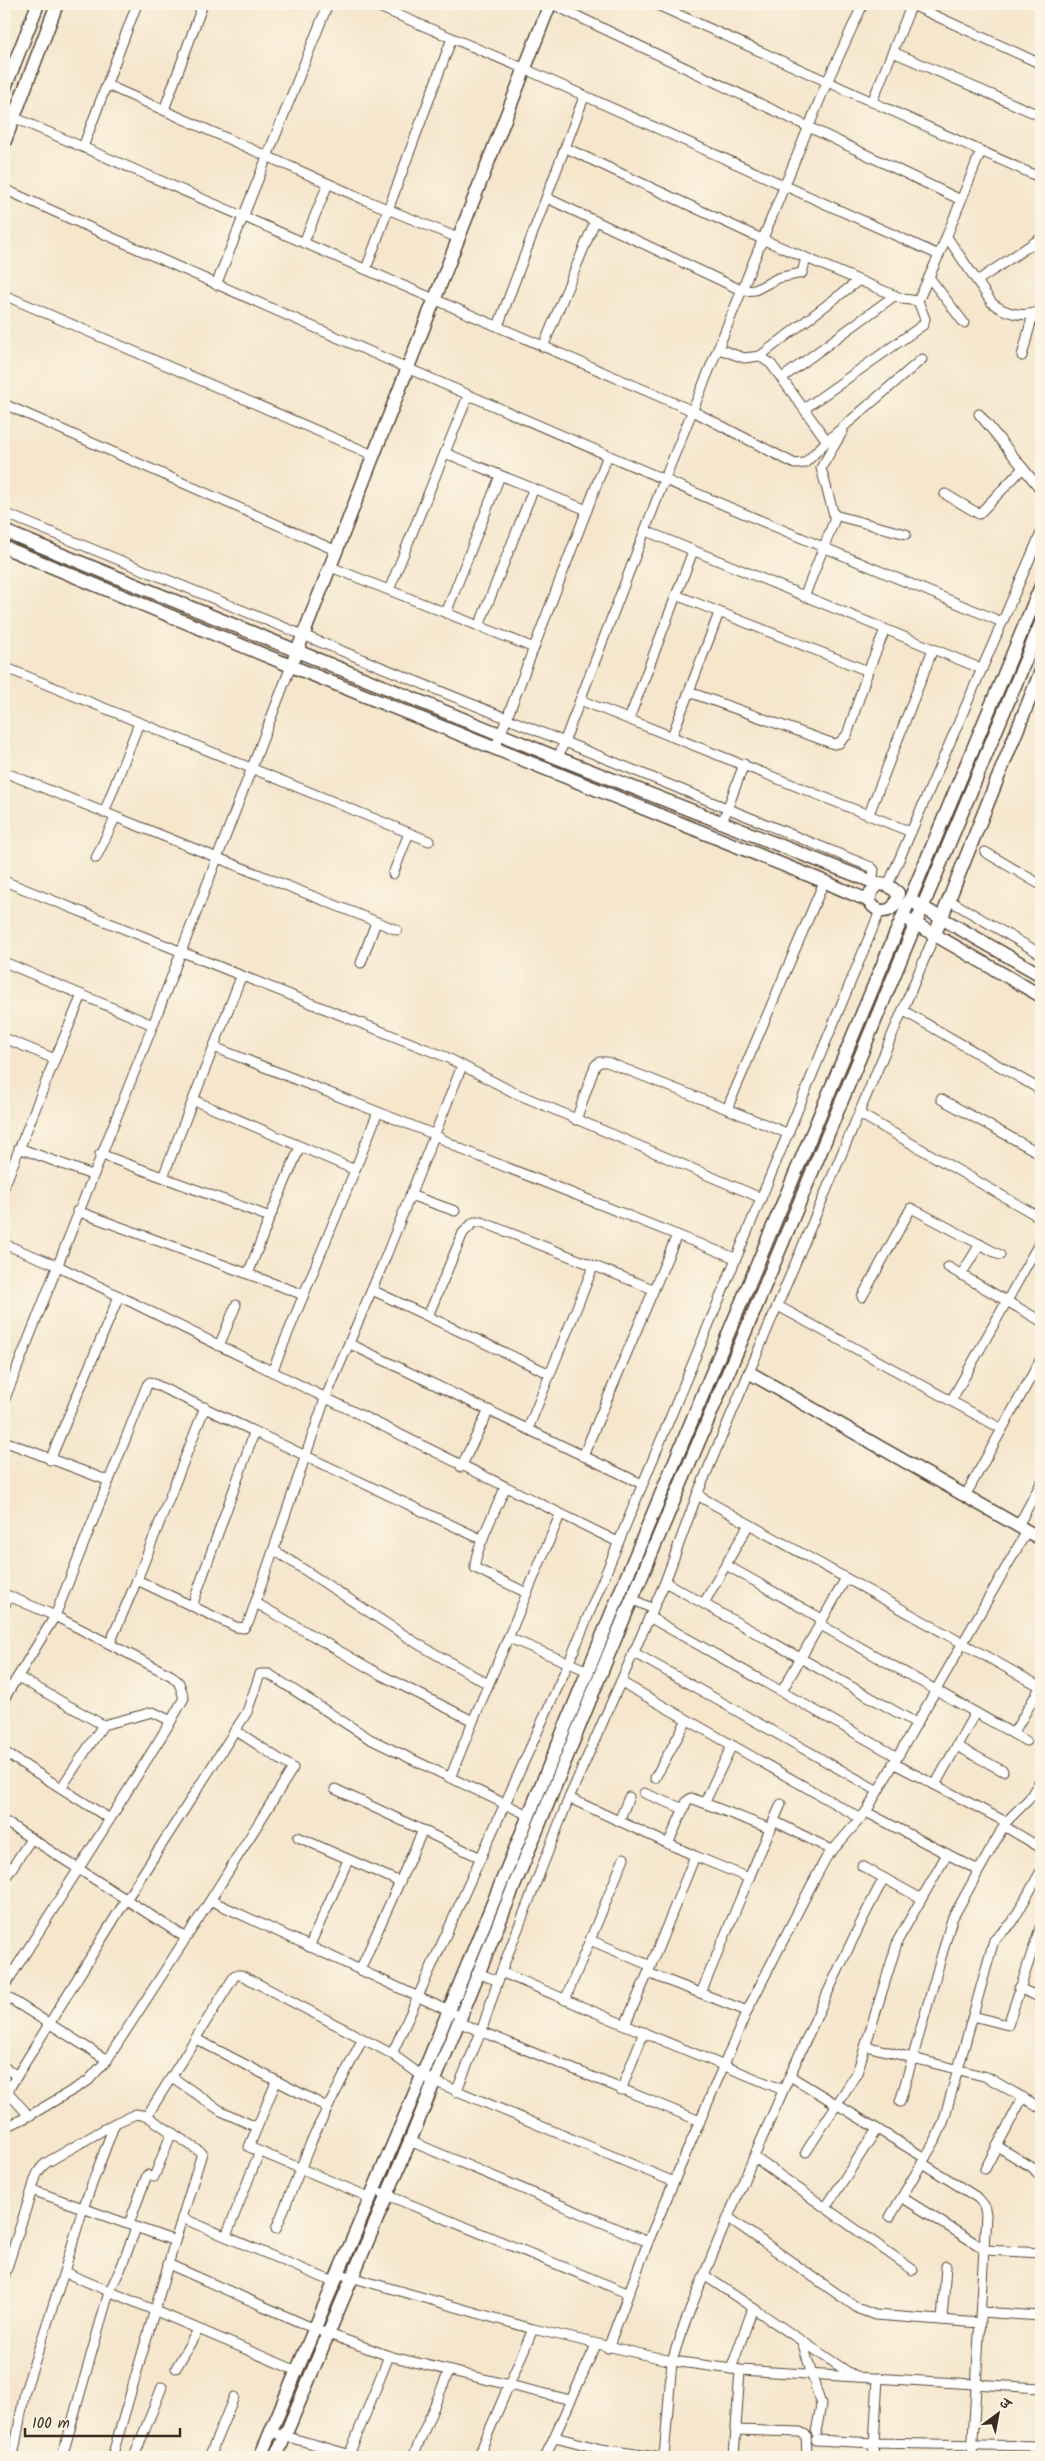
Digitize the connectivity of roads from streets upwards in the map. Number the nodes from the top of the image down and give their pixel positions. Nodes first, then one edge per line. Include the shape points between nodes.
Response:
1 (38, 4) edge
2 (57, 4) edge
3 (137, 4) edge
4 (203, 4) edge
5 (328, 4) edge
6 (372, 4) edge
7 (551, 4) edge
8 (654, 4) edge
9 (864, 4) edge
10 (912, 4) edge
11 (452, 38) junction
12 (893, 52) junction
13 (1041, 64) edge
14 (525, 69) junction
15 (827, 82) junction
16 (107, 85) junction
17 (4, 90) edge
18 (584, 97) junction
19 (872, 102) junction
20 (164, 110) junction
21 (1041, 116) edge
22 (13, 117) junction
23 (809, 126) junction
24 (4, 143) edge
25 (83, 147) junction
26 (566, 148) junction
27 (981, 151) junction
28 (268, 158) junction
29 (1041, 178) edge
30 (328, 184) junction
31 (784, 187) junction
32 (4, 190) edge
33 (547, 198) junction
34 (961, 200) junction
35 (389, 208) junction
36 (245, 217) junction
37 (595, 221) junction
38 (947, 237) junction
39 (458, 238) junction
40 (1041, 238) edge
41 (764, 240) junction
42 (304, 242) junction
43 (939, 255) junction
44 (806, 258) junction
45 (366, 269) junction
46 (929, 276) junction
47 (977, 280) junction
48 (858, 281) junction
49 (216, 285) junction
50 (742, 291) junction
51 (4, 295) edge
52 (894, 296) junction
53 (434, 299) junction
54 (918, 301) junction
55 (1037, 313) edge
56 (964, 323) dead end
57 (498, 326) junction
58 (543, 347) junction
59 (719, 349) junction
60 (760, 356) junction
61 (1022, 356) dead end
62 (922, 360) dead end
63 (407, 368) junction
64 (782, 378) junction
65 (468, 396) junction
66 (4, 404) edge
67 (804, 409) junction
68 (693, 411) junction
69 (979, 414) dead end
70 (850, 422) junction
71 (827, 440) junction
72 (445, 453) junction
73 (374, 455) junction
74 (608, 455) junction
75 (1023, 468) junction
76 (500, 476) junction
77 (665, 478) junction
78 (533, 490) junction
79 (1041, 490) edge
80 (946, 494) dead end
81 (587, 510) junction
82 (4, 513) edge
83 (834, 515) junction
84 (4, 531) edge
85 (646, 532) junction
86 (1041, 533) edge
87 (906, 534) dead end
88 (4, 547) edge
89 (824, 548) junction
90 (337, 551) junction
91 (692, 551) junction
92 (331, 567) junction
93 (1041, 586) edge
94 (389, 590) junction
95 (676, 595) junction
96 (804, 597) junction
97 (446, 613) junction
98 (719, 613) junction
99 (1002, 622) junction
100 (479, 626) junction
101 (1023, 629) junction
102 (1039, 629) edge
103 (884, 630) junction
104 (304, 636) junction
105 (534, 648) junction
106 (933, 649) junction
107 (297, 652) junction
108 (291, 666) junction
109 (4, 667) edge
110 (982, 669) junction
111 (868, 671) junction
112 (1041, 671) edge
113 (689, 692) junction
114 (580, 700) junction
115 (507, 718) junction
116 (629, 719) junction
117 (139, 722) junction
118 (500, 734) junction
119 (672, 736) junction
120 (564, 742) junction
121 (495, 749) junction
122 (558, 758) junction
123 (744, 764) junction
124 (252, 769) junction
125 (4, 772) edge
126 (728, 807) junction
127 (104, 813) junction
128 (869, 814) junction
129 (114, 818) junction
130 (722, 823) junction
131 (910, 832) junction
132 (409, 833) junction
133 (429, 841) dead end
134 (985, 852) dead end
135 (96, 858) dead end
136 (216, 859) junction
137 (393, 874) dead end
138 (4, 881) edge
139 (824, 882) junction
140 (1041, 885) edge
141 (884, 886) junction
142 (910, 900) junction
143 (949, 900) junction
144 (869, 901) junction
145 (923, 907) junction
146 (886, 910) junction
147 (903, 916) junction
148 (942, 918) junction
149 (376, 922) junction
150 (916, 924) junction
151 (397, 930) dead end
152 (935, 934) junction
153 (180, 952) junction
154 (1041, 954) edge
155 (4, 962) edge
156 (361, 963) dead end
157 (1041, 975) edge
158 (241, 977) junction
159 (82, 995) junction
160 (1041, 996) edge
161 (904, 1011) junction
162 (153, 1024) junction
163 (4, 1038) edge
164 (214, 1047) junction
165 (55, 1059) junction
166 (462, 1066) junction
167 (1041, 1090) edge
168 (941, 1099) dead end
169 (193, 1100) junction
170 (727, 1109) junction
171 (378, 1112) junction
172 (860, 1114) junction
173 (576, 1120) junction
174 (433, 1134) junction
175 (788, 1134) junction
176 (300, 1147) junction
177 (19, 1148) junction
178 (100, 1154) junction
179 (1041, 1154) edge
180 (355, 1170) junction
181 (92, 1175) junction
182 (163, 1177) junction
183 (4, 1186) edge
184 (410, 1195) junction
185 (761, 1198) junction
186 (77, 1211) junction
187 (455, 1211) dead end
188 (270, 1217) junction
189 (1041, 1218) edge
190 (677, 1235) junction
191 (1041, 1240) edge
192 (4, 1244) edge
193 (980, 1244) junction
194 (1000, 1256) dead end
195 (735, 1258) junction
196 (56, 1265) junction
197 (593, 1267) junction
198 (948, 1267) dead end
199 (248, 1274) junction
200 (961, 1275) junction
201 (372, 1290) junction
202 (653, 1290) junction
203 (304, 1295) junction
204 (119, 1296) junction
205 (862, 1297) dead end
206 (1008, 1302) junction
207 (236, 1305) dead end
208 (778, 1306) junction
209 (428, 1316) junction
210 (1041, 1321) edge
211 (350, 1344) junction
212 (219, 1346) junction
213 (1041, 1359) edge
214 (716, 1360) junction
215 (731, 1366) junction
216 (272, 1372) junction
217 (750, 1372) junction
218 (550, 1374) junction
219 (325, 1399) junction
220 (4, 1401) edge
221 (952, 1401) junction
222 (205, 1408) junction
223 (489, 1410) junction
224 (528, 1429) junction
225 (1002, 1429) junction
226 (254, 1432) junction
227 (4, 1441) edge
228 (583, 1456) junction
229 (306, 1457) junction
230 (50, 1460) junction
231 (461, 1466) junction
232 (109, 1481) junction
233 (1041, 1483) edge
234 (642, 1484) junction
235 (506, 1488) junction
236 (698, 1495) junction
237 (965, 1496) junction
238 (560, 1515) junction
239 (749, 1524) junction
240 (1022, 1528) junction
241 (1041, 1539) edge
242 (483, 1540) junction
243 (618, 1542) junction
244 (274, 1550) junction
245 (726, 1565) junction
246 (626, 1578) junction
247 (846, 1578) junction
248 (137, 1580) junction
249 (666, 1582) junction
250 (638, 1584) junction
251 (527, 1593) junction
252 (6, 1595) edge
253 (632, 1599) junction
254 (256, 1603) junction
255 (704, 1603) junction
256 (192, 1606) junction
257 (4, 1607) edge
258 (651, 1613) junction
259 (55, 1616) junction
260 (821, 1622) junction
261 (509, 1638) junction
262 (110, 1642) junction
263 (962, 1642) junction
264 (633, 1652) junction
265 (801, 1657) junction
266 (569, 1662) junction
267 (588, 1670) junction
268 (18, 1676) junction
269 (621, 1682) junction
270 (488, 1684) junction
271 (1041, 1687) edge
272 (587, 1690) junction
273 (936, 1690) junction
274 (782, 1691) junction
275 (4, 1699) edge
276 (976, 1713) junction
277 (687, 1720) junction
278 (171, 1721) junction
279 (473, 1721) junction
280 (916, 1723) junction
281 (102, 1725) junction
282 (235, 1730) junction
283 (1013, 1734) junction
284 (1026, 1741) dead end
285 (732, 1746) junction
286 (957, 1746) junction
287 (4, 1752) edge
288 (895, 1760) junction
289 (1003, 1771) dead end
290 (450, 1778) junction
291 (655, 1778) dead end
292 (1041, 1779) edge
293 (935, 1785) junction
294 (62, 1788) junction
295 (336, 1789) dead end
296 (878, 1791) junction
297 (644, 1792) dead end
298 (629, 1797) dead end
299 (569, 1798) junction
300 (705, 1802) junction
301 (505, 1804) junction
302 (781, 1804) dead end
303 (684, 1809) junction
304 (528, 1815) junction
305 (863, 1815) junction
306 (110, 1819) junction
307 (4, 1821) edge
308 (619, 1821) junction
309 (1005, 1824) junction
310 (772, 1825) junction
311 (423, 1830) junction
312 (298, 1838) dead end
313 (31, 1839) junction
314 (668, 1844) junction
315 (1041, 1848) edge
316 (832, 1850) junction
317 (947, 1854) junction
318 (695, 1856) junction
319 (481, 1858) junction
320 (624, 1858) dead end
321 (348, 1860) junction
322 (862, 1866) dead end
323 (77, 1869) junction
324 (978, 1870) junction
325 (1041, 1871) edge
326 (505, 1873) junction
327 (517, 1878) junction
328 (749, 1878) junction
329 (884, 1878) junction
330 (4, 1880) edge
331 (400, 1882) junction
332 (920, 1898) junction
333 (126, 1900) junction
334 (208, 1904) junction
335 (1041, 1925) edge
336 (186, 1938) junction
337 (590, 1940) junction
338 (310, 1947) junction
339 (360, 1970) junction
340 (650, 1970) junction
341 (478, 1973) junction
342 (499, 1977) junction
343 (4, 1987) edge
344 (1019, 1988) junction
345 (701, 1993) junction
346 (4, 1995) edge
347 (419, 1997) junction
348 (1041, 1998) edge
349 (565, 2000) junction
350 (448, 2011) junction
351 (747, 2011) junction
352 (973, 2016) junction
353 (459, 2019) junction
354 (50, 2025) junction
355 (625, 2025) junction
356 (481, 2032) junction
357 (644, 2032) junction
358 (196, 2039) junction
359 (362, 2040) junction
360 (866, 2046) junction
361 (392, 2054) junction
362 (912, 2059) junction
363 (107, 2060) junction
364 (724, 2064) junction
365 (4, 2067) edge
366 (959, 2071) junction
367 (17, 2076) junction
368 (790, 2076) junction
369 (172, 2077) junction
370 (428, 2079) junction
371 (276, 2082) junction
372 (621, 2090) junction
373 (784, 2090) junction
374 (456, 2092) junction
375 (1023, 2097) junction
376 (900, 2102) dead end
377 (838, 2104) junction
378 (327, 2107) junction
379 (1041, 2108) edge
380 (29, 2116) junction
381 (147, 2116) junction
382 (700, 2121) junction
383 (115, 2123) junction
384 (256, 2127) junction
385 (4, 2128) edge
386 (878, 2129) junction
387 (172, 2132) junction
388 (410, 2141) junction
389 (997, 2146) junction
390 (806, 2152) dead end
391 (259, 2153) junction
392 (754, 2157) junction
393 (924, 2161) junction
394 (300, 2169) junction
395 (985, 2169) dead end
396 (1041, 2177) edge
397 (674, 2182) junction
398 (32, 2190) junction
399 (373, 2194) junction
400 (387, 2195) junction
401 (902, 2198) junction
402 (826, 2207) junction
403 (83, 2208) junction
404 (890, 2217) dead end
405 (182, 2218) junction
406 (729, 2218) junction
407 (129, 2224) junction
408 (276, 2229) dead end
409 (226, 2236) junction
410 (175, 2241) junction
411 (648, 2242) junction
412 (986, 2250) junction
413 (1041, 2253) edge
414 (168, 2264) junction
415 (946, 2266) dead end
416 (913, 2270) dead end
417 (64, 2272) junction
418 (704, 2275) junction
419 (4, 2277) edge
420 (343, 2278) junction
421 (109, 2292) junction
422 (627, 2293) junction
423 (753, 2308) junction
424 (154, 2311) junction
425 (981, 2312) junction
426 (1041, 2316) edge
427 (942, 2320) junction
428 (980, 2323) junction
429 (316, 2329) junction
430 (198, 2330) junction
431 (533, 2330) junction
432 (328, 2334) junction
433 (802, 2340) junction
434 (596, 2345) junction
435 (608, 2348) junction
436 (389, 2356) junction
437 (672, 2361) junction
438 (176, 2368) dead end
439 (735, 2369) junction
440 (449, 2370) junction
441 (296, 2371) junction
442 (814, 2374) junction
443 (854, 2376) junction
444 (878, 2378) junction
445 (976, 2384) junction
446 (509, 2385) junction
447 (162, 2387) dead end
448 (1041, 2388) edge
449 (234, 2397) dead end
450 (570, 2400) junction
451 (735, 2430) junction
452 (271, 2432) junction
453 (285, 2436) junction
454 (555, 2438) junction
455 (874, 2443) junction
456 (973, 2443) junction
457 (1041, 2446) edge
458 (600, 2453) edge
459 (353, 2456) edge
460 (12, 2457) edge
461 (62, 2457) edge
462 (112, 2457) edge
463 (134, 2457) edge
464 (208, 2457) edge
465 (260, 2457) edge
466 (276, 2457) edge
467 (413, 2457) edge
468 (478, 2457) edge
469 (545, 2457) edge
470 (656, 2457) edge
471 (664, 2457) edge
472 (734, 2457) edge
473 (807, 2457) edge
474 (873, 2457) edge
475 (972, 2457) edge

1 - 17 street
2 - 22 street
3 - 16 street
4 - 20 street
5 - 28 street
6 - 11 street
7 - 14 street
7 - 23 street
8 - 15 street
9 - 15 street
10 - 12 street
10 - 13 street
11 - 14 street
11 - 35 street
12 - 19 street
12 - 21 street
14 - 18 street
14 - 39 street
15 - 19 street
15 - 23 street
16 - 20 street
16 - 25 street
18 - 26 street
18 - 31 street
19 - 27 street
20 - 28 street
22 - 24 street
22 - 25 street
23 - 31 street
23 - 34 street
25 - 36 street
26 - 33 street
26 - 41 street
27 - 29 street
27 - 34 street
28 - 30 street
28 - 36 street
30 - 35 street
30 - 42 street
31 - 41 street
31 - 43 street
32 - 49 street
33 - 37 street
33 - 57 street
34 - 38 street
35 - 39 street
35 - 45 street
36 - 42 street
36 - 49 street
37 - 50 street
37 - 58 street
38 - 43 street
38 - 47 street
39 - 53 street
40 - 47 street
41 - 44 street
41 - 50 street
42 - 45 street
43 - 46 street
44 - 48 street
44 - 50 street via 802,273 778,278 755,290
45 - 53 street
46 - 54 street
46 - 56 street
47 - 55 street via 992,303 1008,313
48 - 52 street
48 - 60 street
49 - 63 street
50 - 59 street
51 - 73 street
52 - 54 street
52 - 64 street
53 - 57 street
53 - 63 street
54 - 67 street via 924,312 923,325
55 - 61 street
57 - 58 street
58 - 68 street
59 - 60 street via 744,358
59 - 68 street
60 - 64 street
62 - 70 street
63 - 65 street
63 - 73 street
64 - 67 street
65 - 72 street
65 - 74 street
66 - 90 street
67 - 71 street
68 - 71 street via 795,464 805,464
68 - 77 street
69 - 75 street
70 - 71 street
70 - 83 street via 821,468
72 - 76 street
72 - 94 street
73 - 90 street
74 - 77 street
74 - 81 street
75 - 79 street
75 - 80 street via 979,514
76 - 78 street
76 - 97 street
77 - 85 street
77 - 89 street
78 - 81 street
78 - 100 street
81 - 105 street
82 - 104 street
83 - 87 street
83 - 89 street
84 - 107 street
85 - 91 street
85 - 114 street
86 - 99 street
88 - 108 street
89 - 96 street
89 - 99 street
90 - 92 street
91 - 95 street
91 - 96 street
92 - 94 street
92 - 104 street
93 - 101 street
94 - 97 street
95 - 98 street
95 - 116 street
96 - 103 street
97 - 100 street
98 - 111 street
98 - 113 street
99 - 110 street
100 - 105 street
101 - 102 street
101 - 142 street
102 - 145 street
103 - 106 street
103 - 111 street
104 - 107 street
104 - 115 street
105 - 115 street
106 - 110 street
106 - 128 street
107 - 108 street
107 - 118 street
108 - 121 street
108 - 124 street
109 - 117 street
110 - 131 street
111 - 113 street via 847,735 834,744
112 - 143 street
113 - 119 street
114 - 116 street
114 - 120 street
115 - 118 street
115 - 120 street
116 - 119 street
117 - 124 street
117 - 127 street
118 - 121 street
118 - 122 street
119 - 123 street
120 - 122 street
120 - 126 street
121 - 139 street
122 - 130 street
123 - 126 street
123 - 128 street
124 - 132 street
124 - 136 street
125 - 127 street
126 - 130 street
126 - 141 street via 871,867
127 - 129 street
128 - 131 street
129 - 135 street
129 - 136 street
130 - 141 street
131 - 141 street
132 - 133 street
132 - 137 street
134 - 140 street
136 - 149 street
136 - 153 street
138 - 153 street
139 - 144 street
139 - 170 street
141 - 142 street
141 - 144 street via 871,892
141 - 146 street via 896,904
142 - 145 street
142 - 147 street
143 - 148 street
143 - 154 street
144 - 146 street
145 - 148 street
145 - 150 street
146 - 147 street
146 - 175 street
147 - 150 street
147 - 214 street
148 - 152 street
148 - 157 street
149 - 151 street
149 - 156 street
150 - 152 street
150 - 215 street
152 - 160 street
152 - 161 street
153 - 158 street
153 - 162 street
155 - 159 street
158 - 164 street
158 - 166 street
159 - 162 street
159 - 165 street
161 - 167 street
161 - 172 street
162 - 178 street
163 - 165 street
164 - 169 street
164 - 171 street
165 - 177 street
166 - 173 street
166 - 174 street
168 - 179 street
169 - 176 street
169 - 182 street
170 - 173 street via 599,1062
170 - 175 street
171 - 174 street
171 - 180 street
172 - 189 street
172 - 208 street
173 - 185 street
174 - 184 street
174 - 190 street via 464,1150
175 - 185 street
176 - 180 street
176 - 188 street
177 - 181 street
177 - 183 street
178 - 181 street
178 - 182 street
180 - 203 street
181 - 186 street
182 - 188 street
184 - 187 street
184 - 201 street
185 - 195 street
186 - 196 street
186 - 199 street
188 - 199 street
190 - 195 street
190 - 202 street
191 - 206 street
192 - 196 street
193 - 194 street
193 - 200 street
193 - 205 street via 911,1208
195 - 234 street
196 - 204 street
196 - 220 street
197 - 202 street
197 - 209 street via 482,1222 474,1222 463,1233
197 - 218 street
198 - 200 street
199 - 203 street
200 - 206 street
201 - 209 street
201 - 211 street
202 - 228 street
203 - 216 street
204 - 212 street
204 - 230 street
206 - 210 street
206 - 221 street
207 - 212 street
208 - 217 street
208 - 221 street
209 - 218 street
211 - 219 street
211 - 223 street
212 - 216 street
213 - 225 street
214 - 215 street
214 - 246 street
215 - 250 street
216 - 219 street
217 - 236 street
217 - 237 street
218 - 224 street
219 - 229 street
219 - 231 street
221 - 225 street
222 - 226 street
222 - 232 street via 150,1382
222 - 248 street
223 - 224 street
223 - 231 street
224 - 228 street
225 - 237 street
226 - 229 street
226 - 256 street
227 - 230 street
228 - 234 street
229 - 242 street
229 - 244 street
230 - 232 street
231 - 235 street
232 - 259 street
233 - 240 street
234 - 243 street
235 - 238 street
235 - 242 street
236 - 239 street
236 - 249 street
237 - 240 street
238 - 243 street
238 - 251 street
239 - 245 street
239 - 247 street
240 - 241 street
240 - 263 street
242 - 251 street via 475,1568
243 - 266 street
244 - 254 street
244 - 270 street via 418,1644
245 - 255 street
245 - 260 street
246 - 250 street
246 - 267 street
247 - 260 street
247 - 263 street
248 - 256 street
248 - 262 street
249 - 255 street
249 - 258 street
250 - 253 street
251 - 261 street
252 - 257 street
252 - 259 street
253 - 258 street
253 - 272 street
254 - 256 street via 244,1628 236,1628
254 - 279 street via 381,1676
255 - 265 street
258 - 264 street
258 - 274 street
259 - 262 street
259 - 268 street
260 - 265 street
260 - 273 street
261 - 266 street
261 - 270 street
262 - 278 street via 179,1683 184,1698
263 - 271 street
263 - 273 street
264 - 269 street
264 - 296 street
265 - 274 street
265 - 280 street
266 - 267 street
266 - 301 street
267 - 272 street
268 - 275 street
268 - 281 street
269 - 277 street
269 - 299 street
270 - 279 street
271 - 283 street
272 - 304 street
272 - 327 street
273 - 276 street
273 - 280 street
274 - 288 street
276 - 283 street
276 - 286 street
277 - 285 street
277 - 291 street
278 - 281 street via 153,1712
278 - 306 street
279 - 290 street
280 - 288 street
281 - 294 street
282 - 290 street via 264,1672 370,1739
282 - 333 street
282 - 334 street via 293,1768
283 - 284 street
285 - 300 street
285 - 305 street
286 - 289 street
286 - 293 street
287 - 294 street
288 - 293 street
288 - 296 street
290 - 301 street
292 - 309 street via 1029,1799
293 - 309 street
294 - 306 street
295 - 311 street
296 - 305 street
297 - 303 street
298 - 308 street
299 - 308 street
299 - 342 street
300 - 303 street via 692,1798
300 - 310 street
301 - 304 street
301 - 319 street
302 - 310 street
303 - 314 street
304 - 326 street
305 - 316 street
305 - 317 street
306 - 323 street
307 - 313 street
308 - 314 street
309 - 315 street
309 - 324 street
310 - 316 street
310 - 328 street
311 - 319 street
311 - 331 street
312 - 321 street
313 - 323 street
313 - 330 street
314 - 318 street
316 - 351 street
317 - 324 street
317 - 332 street
318 - 328 street
318 - 340 street
319 - 347 street
320 - 337 street
321 - 331 street
321 - 338 street
322 - 329 street
323 - 333 street
323 - 343 street
324 - 362 street via 952,1919
325 - 352 street via 1012,1923 994,1940
326 - 327 street
326 - 350 street
327 - 341 street
328 - 345 street
329 - 332 street
329 - 368 street via 856,1928
331 - 339 street
332 - 360 street via 898,1940
333 - 336 street
333 - 354 street
334 - 336 street
334 - 338 street via 212,1901
335 - 344 street
336 - 363 street
337 - 340 street
337 - 349 street
338 - 339 street
339 - 347 street
340 - 345 street
340 - 355 street
341 - 342 street
341 - 353 street
342 - 349 street
342 - 356 street
344 - 348 street
344 - 352 street via 1008,2025
345 - 351 street
346 - 354 street
347 - 350 street
347 - 361 street
349 - 355 street
350 - 353 street
350 - 370 street
351 - 364 street
352 - 366 street
353 - 356 street
353 - 370 street
354 - 363 street
354 - 367 street
355 - 357 street
356 - 372 street
356 - 374 street
357 - 364 street
357 - 372 street
358 - 359 street via 236,1975 241,1975
358 - 369 street
358 - 371 street
359 - 361 street
359 - 378 street
360 - 362 street
360 - 377 street via 857,2073
361 - 370 street
362 - 366 street
362 - 376 street
363 - 380 street via 88,2081
364 - 373 street
364 - 382 street
365 - 367 street
366 - 375 street via 987,2077
366 - 393 street via 942,2124
367 - 380 street via 8,2092
368 - 373 street
368 - 377 street
369 - 381 street
369 - 384 street via 221,2111
370 - 374 street
370 - 388 street
370 - 399 street
371 - 378 street
371 - 384 street
372 - 382 street
373 - 392 street
374 - 397 street
375 - 379 street
375 - 389 street
377 - 386 street
377 - 390 street
378 - 394 street
380 - 385 street
381 - 383 street via 136,2114
381 - 387 street
382 - 397 street
383 - 398 street via 40,2168
383 - 403 street
384 - 391 street via 249,2147
386 - 393 street
386 - 402 street
387 - 405 street via 202,2153
387 - 407 street
388 - 400 street
388 - 411 street
389 - 395 street
389 - 396 street via 1033,2168
391 - 394 street
391 - 409 street
392 - 402 street
392 - 406 street
393 - 401 street
393 - 412 street via 984,2205
394 - 399 street
394 - 408 street
397 - 411 street
398 - 403 street
398 - 419 street
399 - 400 street
399 - 420 street
400 - 420 street
400 - 422 street
401 - 404 street
401 - 412 street
402 - 416 street
403 - 407 street
403 - 417 street
405 - 409 street
405 - 410 street
406 - 418 street
406 - 427 street via 859,2309 875,2315
407 - 410 street
407 - 421 street via 136,2228
409 - 420 street
410 - 414 street
411 - 422 street
412 - 413 street
412 - 425 street
414 - 424 street
414 - 429 street
415 - 427 street
417 - 421 street
417 - 460 street via 25,2391
418 - 423 street
418 - 437 street
420 - 429 street
420 - 431 street
420 - 432 street
421 - 424 street
421 - 461 street
422 - 435 street
423 - 433 street
423 - 439 street
424 - 430 street
424 - 462 street
425 - 426 street
425 - 428 street
427 - 428 street
428 - 445 street
429 - 432 street
429 - 441 street
430 - 438 street
430 - 441 street
431 - 434 street
431 - 446 street
432 - 436 street
432 - 453 street
433 - 442 street
433 - 443 street
434 - 435 street
434 - 450 street
435 - 437 street
436 - 440 street
436 - 459 street
437 - 439 street
437 - 471 street
439 - 442 street
439 - 451 street
440 - 446 street
440 - 467 street
441 - 452 street
442 - 443 street
442 - 455 street via 821,2405 816,2436
443 - 444 street
444 - 445 street
444 - 455 street
445 - 448 street
445 - 456 street
446 - 450 street
446 - 468 street
447 - 463 street
449 - 464 street
450 - 454 street
451 - 472 street
451 - 473 street via 800,2432 806,2435
452 - 453 street
452 - 465 street
453 - 459 street
453 - 466 street
454 - 458 street
454 - 469 street
455 - 456 street
455 - 474 street
456 - 457 street
456 - 475 street
458 - 470 street

